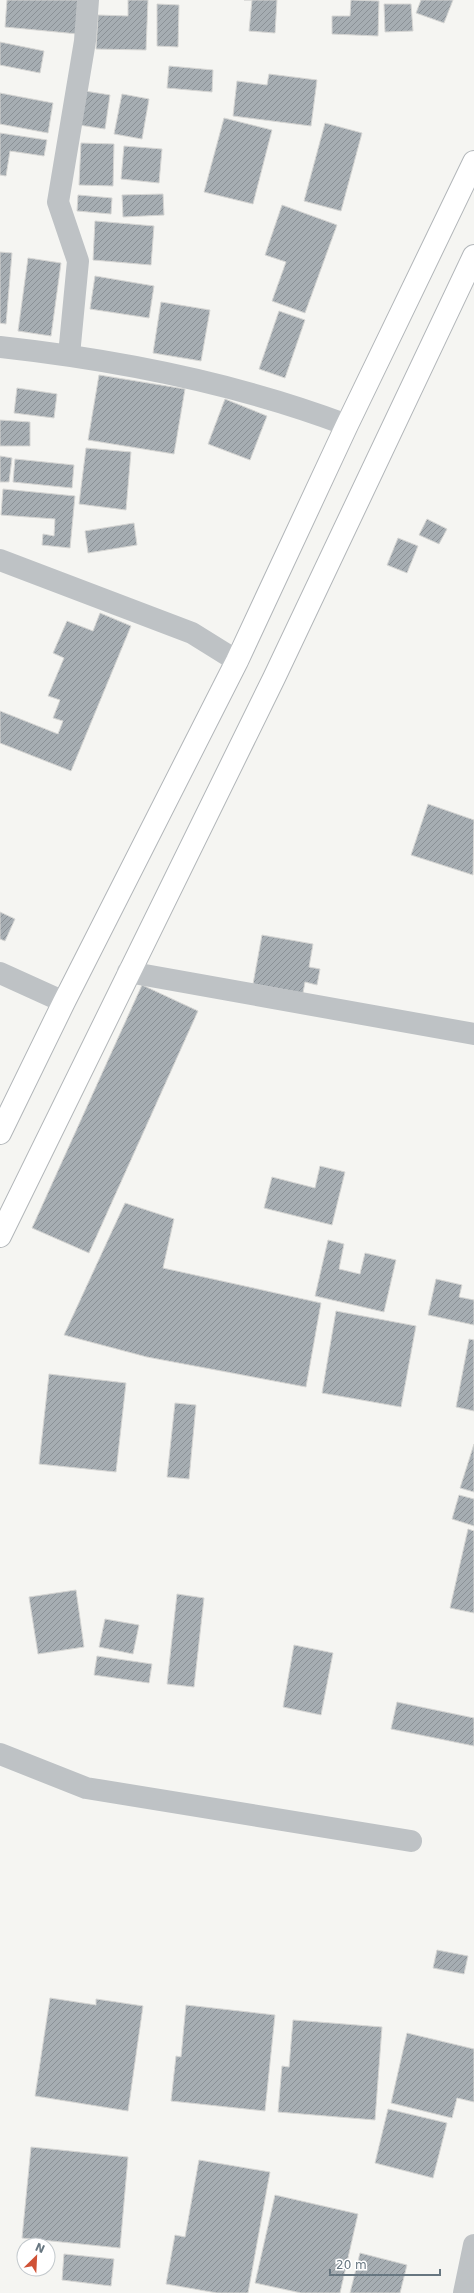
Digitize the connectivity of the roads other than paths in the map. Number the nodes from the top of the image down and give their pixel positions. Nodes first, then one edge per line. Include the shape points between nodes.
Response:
1 (88, 0) edge
2 (474, 162) edge
3 (474, 256) edge
4 (0, 347) edge
5 (69, 355) junction
6 (347, 425) junction
7 (0, 560) edge
8 (237, 661) junction
9 (128, 972) junction
10 (0, 973) edge
11 (64, 1002) junction
12 (474, 1034) edge
13 (0, 1133) edge
14 (0, 1236) edge
15 (0, 1754) edge
16 (411, 1841) dead end
17 (474, 2245) edge
18 (464, 2293) edge

1 - 5 street via 84,42 58,202 78,261
2 - 6 main road
3 - 9 main road via 274,678
4 - 5 street
5 - 6 street via 242,390
6 - 8 main road
7 - 8 street via 192,633
8 - 11 main road
9 - 12 street
9 - 14 main road
10 - 11 street
11 - 13 main road
15 - 16 street via 86,1788
17 - 18 street

